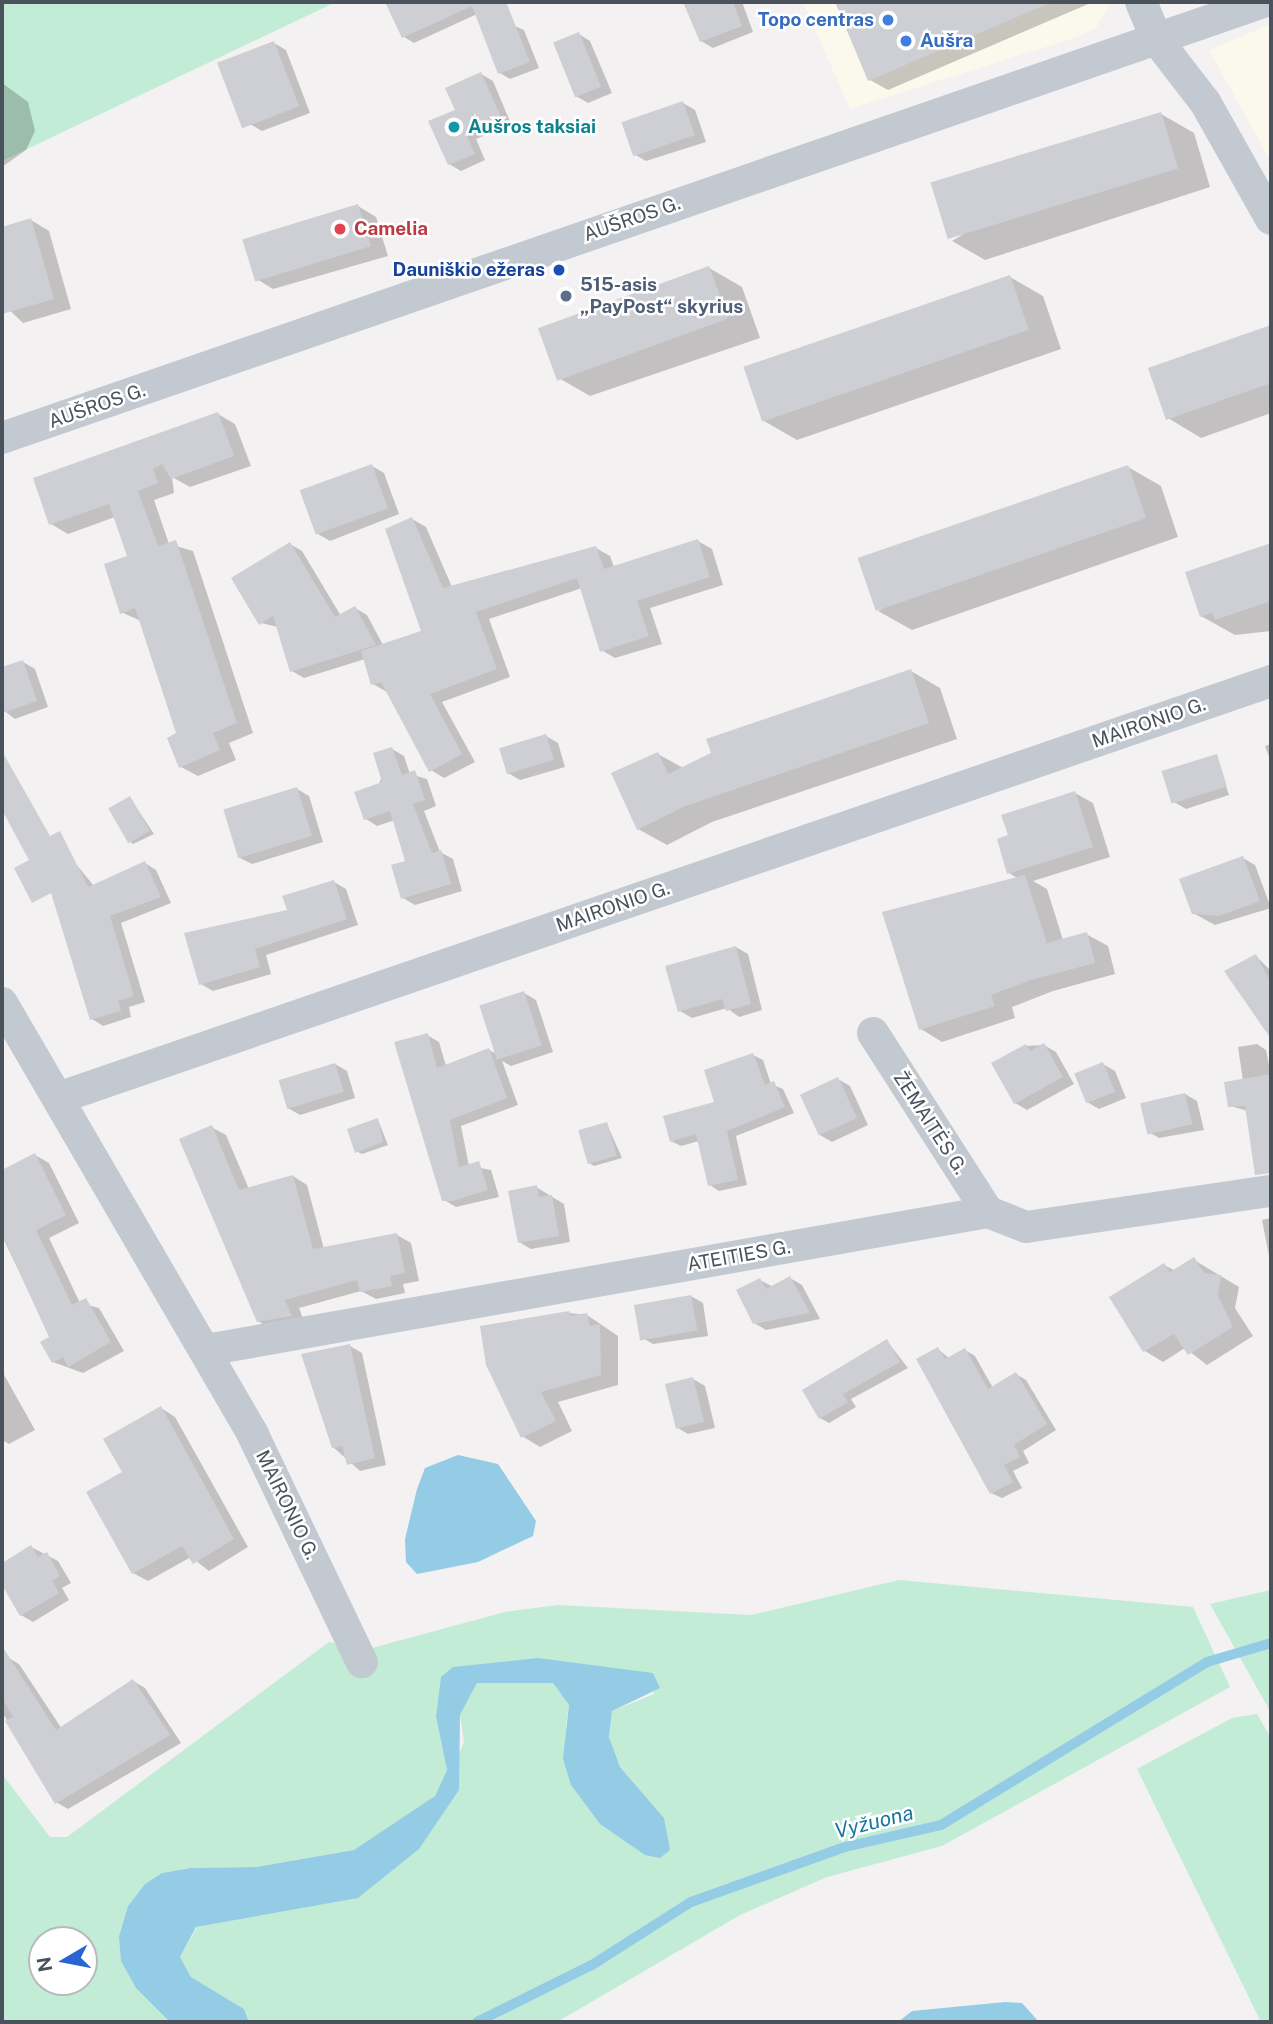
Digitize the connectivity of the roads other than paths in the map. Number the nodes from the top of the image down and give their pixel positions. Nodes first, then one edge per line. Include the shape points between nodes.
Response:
1 (1141, 2) edge
2 (1263, 2) edge
3 (1157, 40) junction
4 (1271, 219) edge
5 (2, 439) edge
6 (1271, 681) edge
7 (2, 1003) edge
8 (873, 1033) dead end
9 (61, 1097) junction
10 (1271, 1191) edge
11 (988, 1212) junction
12 (206, 1350) junction
13 (362, 1662) dead end

1 - 3 street
2 - 3 street, AUŠROS G.
3 - 4 street via 1205,102
3 - 5 street, AUŠROS G.
6 - 9 street, MAIRONIO G.
7 - 9 street
8 - 11 street, ŽEMAITĖS G.
9 - 12 street, MAIRONIO G.
10 - 11 street via 1026,1227
11 - 12 street, ATEITIES G.
12 - 13 street, MAIRONIO G.

